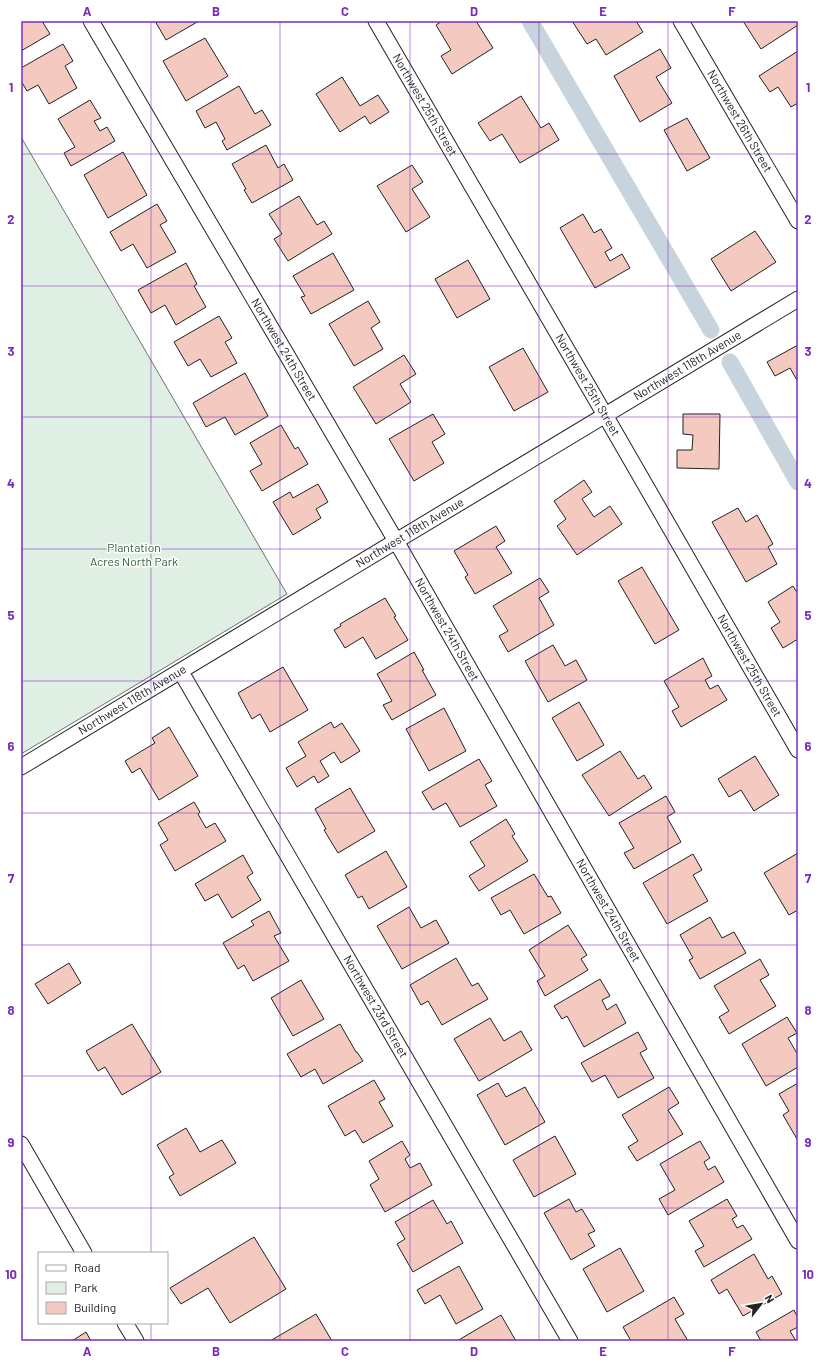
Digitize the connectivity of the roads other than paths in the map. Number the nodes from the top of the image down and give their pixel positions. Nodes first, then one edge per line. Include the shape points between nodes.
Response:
1 (91, 21) edge
2 (376, 21) edge
3 (681, 21) edge
4 (798, 221) edge
5 (798, 299) edge
6 (605, 415) junction
7 (396, 541) junction
8 (181, 672) junction
9 (798, 750) edge
10 (21, 767) edge
11 (21, 1144) edge
12 (798, 1241) edge
13 (83, 1252) edge
14 (126, 1324) edge
15 (136, 1341) edge
16 (570, 1341) edge

1 - 7 street, Northwest 24th Street
2 - 6 street, Northwest 25th Street
3 - 4 street, Northwest 26th Street
5 - 6 street, Northwest 118th Avenue
6 - 7 street, Northwest 118th Avenue
6 - 9 street, Northwest 25th Street
7 - 8 street, Northwest 118th Avenue
7 - 12 street, Northwest 24th Street
8 - 10 street, Northwest 118th Avenue
8 - 16 street, Northwest 23rd Street
11 - 13 street
14 - 15 street

